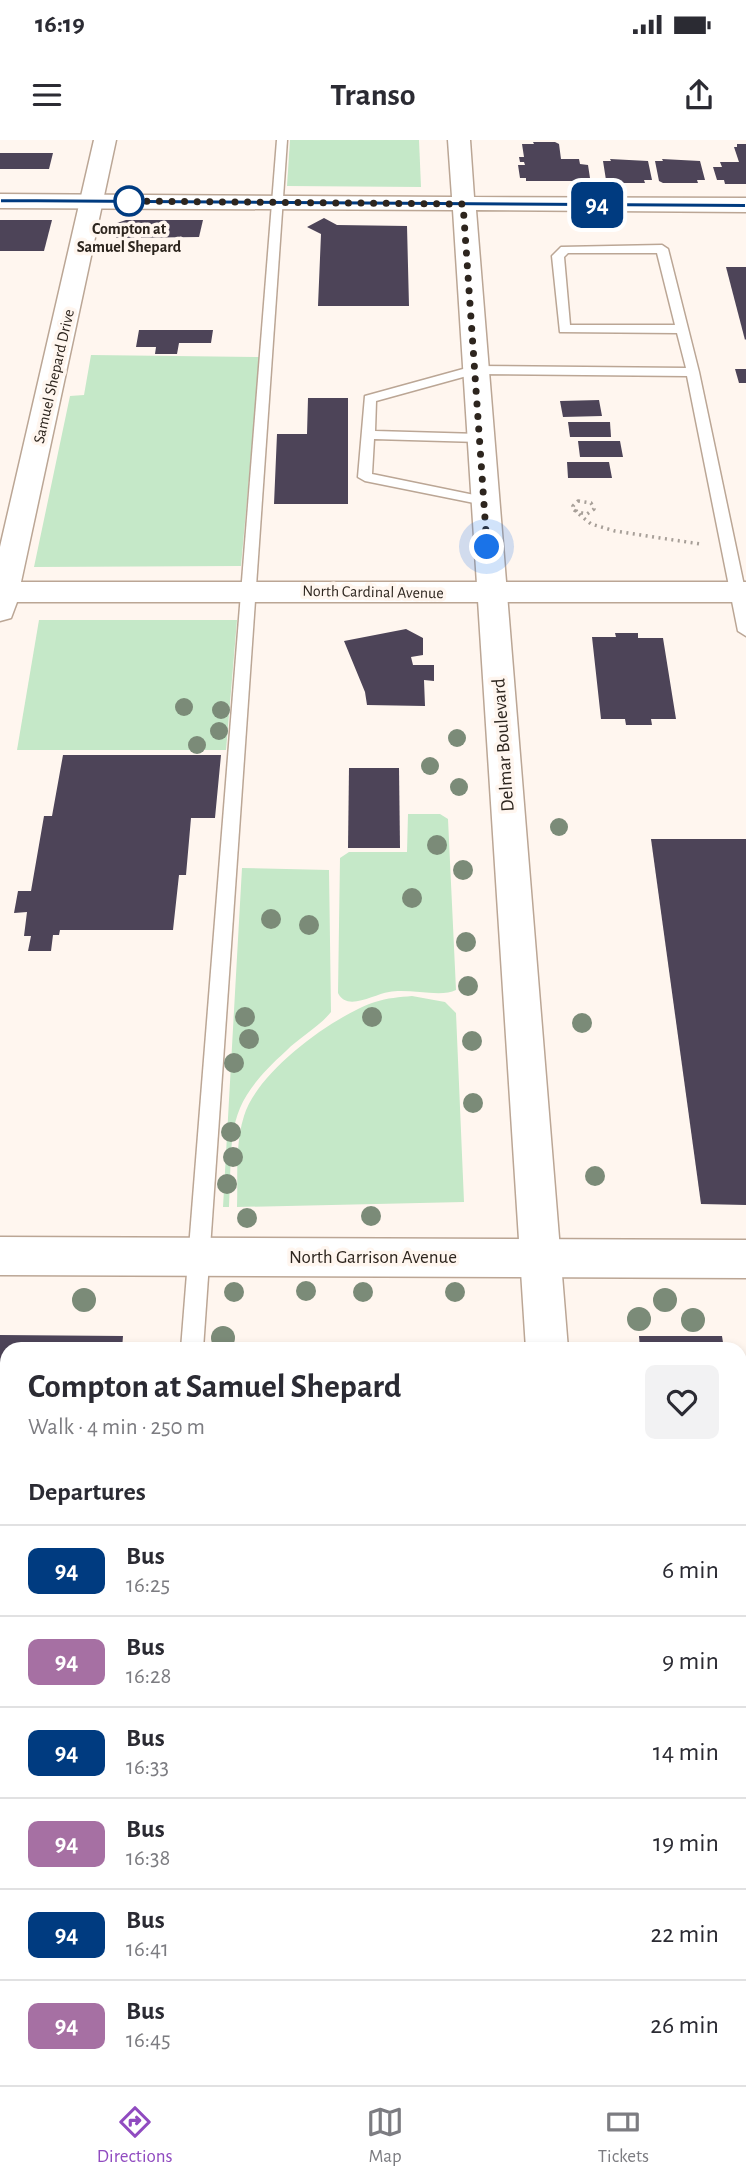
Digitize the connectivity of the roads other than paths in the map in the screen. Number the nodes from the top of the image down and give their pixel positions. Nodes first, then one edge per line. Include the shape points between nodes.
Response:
1 (105, 140) edge
2 (282, 140) edge
3 (458, 140) edge
4 (0, 201) edge
5 (92, 201) junction
6 (277, 201) junction
7 (463, 204) junction
8 (746, 205) edge
9 (682, 329) junction
10 (474, 370) junction
11 (693, 372) junction
12 (368, 435) junction
13 (479, 438) junction
14 (484, 501) junction
15 (248, 590) junction
16 (490, 592) junction
17 (742, 592) edge
18 (1, 599) edge
19 (746, 631) edge
20 (199, 1255) junction
21 (0, 1256) edge
22 (540, 1256) junction
23 (746, 1259) edge
24 (193, 1342) edge
25 (546, 1342) edge

1 - 5 street, Samuel Shepard Drive
2 - 6 lane
3 - 7 street, Delmar Boulevard
4 - 5 street
5 - 6 street
5 - 18 street, Samuel Shepard Drive
6 - 7 street
6 - 15 lane
7 - 8 street
7 - 10 street, Delmar Boulevard
9 - 9 lane via 662,248 565,249 558,257 564,329
9 - 11 lane
10 - 11 lane
10 - 12 lane via 370,398
10 - 13 street, Delmar Boulevard
11 - 17 lane
12 - 13 lane
12 - 14 lane via 365,477
13 - 14 street, Delmar Boulevard
14 - 16 street, Delmar Boulevard
15 - 16 street, North Cardinal Avenue
15 - 18 street, North Cardinal Avenue
15 - 20 lane
16 - 17 street, North Cardinal Avenue
16 - 22 street, Delmar Boulevard
17 - 19 lane
20 - 21 street, North Garrison Avenue
20 - 22 street, North Garrison Avenue
20 - 24 lane
22 - 23 street, North Garrison Avenue
22 - 25 street, Delmar Boulevard

